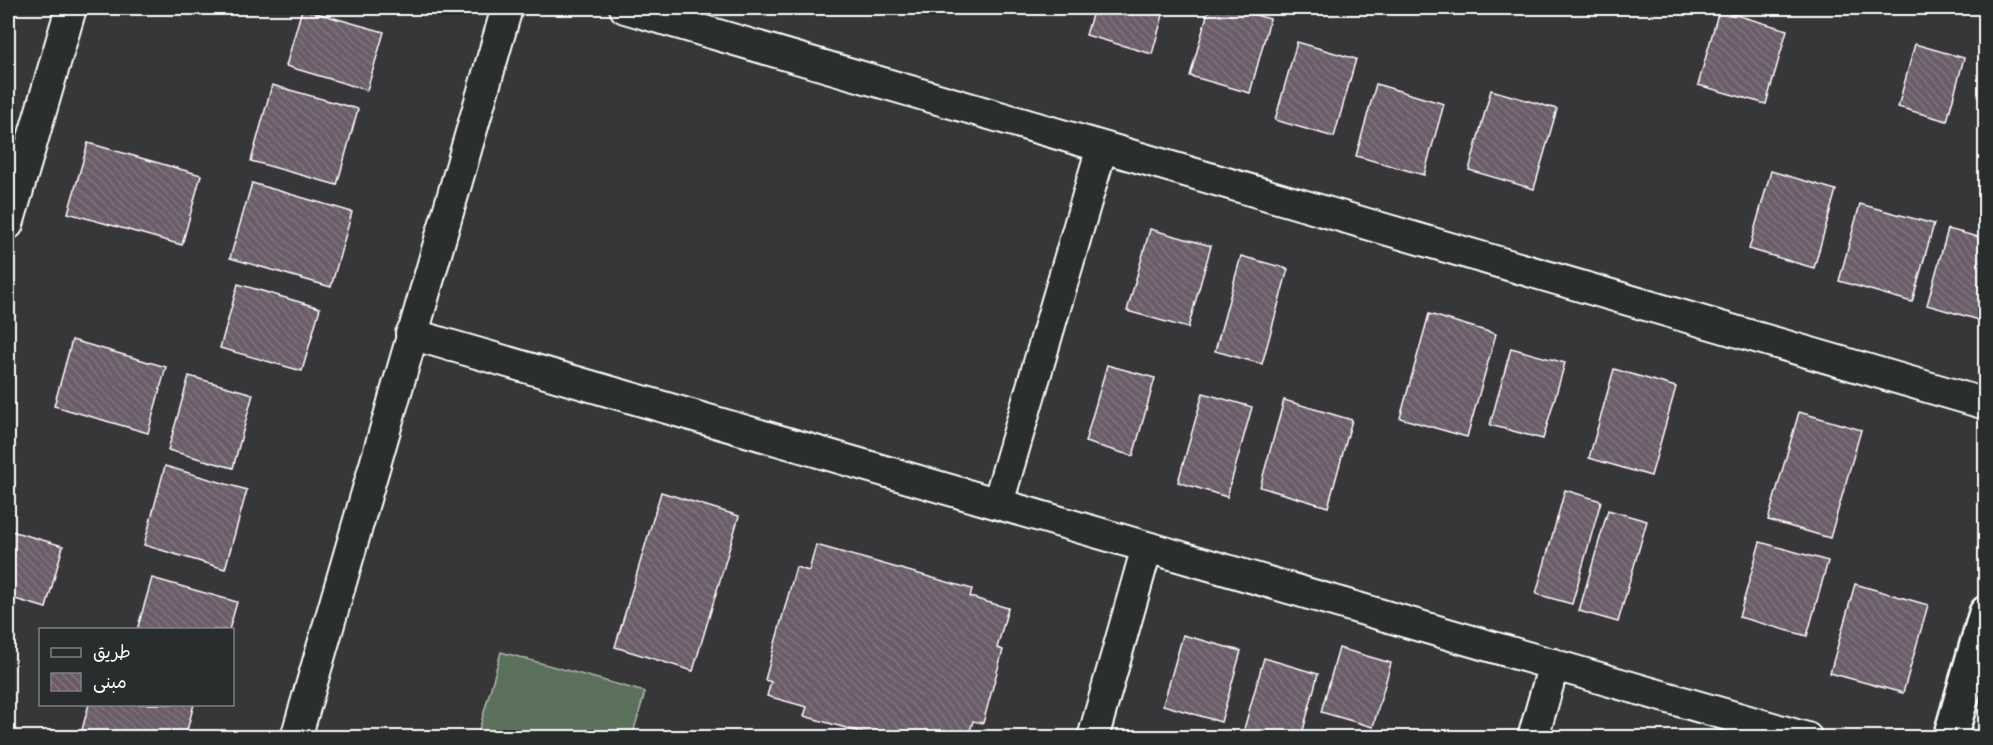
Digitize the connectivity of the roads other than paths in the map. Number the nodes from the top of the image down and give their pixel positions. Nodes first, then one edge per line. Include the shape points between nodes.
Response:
1 (71, 8) edge
2 (507, 8) edge
3 (625, 8) edge
4 (1102, 147) junction
5 (8, 224) edge
6 (411, 334) junction
7 (1986, 404) edge
8 (998, 503) junction
9 (1148, 547) junction
10 (1986, 614) edge
11 (1554, 664) junction
12 (296, 738) edge
13 (1093, 738) edge
14 (1533, 738) edge
15 (1807, 738) edge
16 (1950, 738) edge

1 - 5 street
2 - 6 street
3 - 4 street
4 - 7 street
4 - 8 street
6 - 8 street
6 - 12 street
8 - 9 street
9 - 11 street
9 - 13 street
10 - 16 street
11 - 14 street
11 - 15 street

